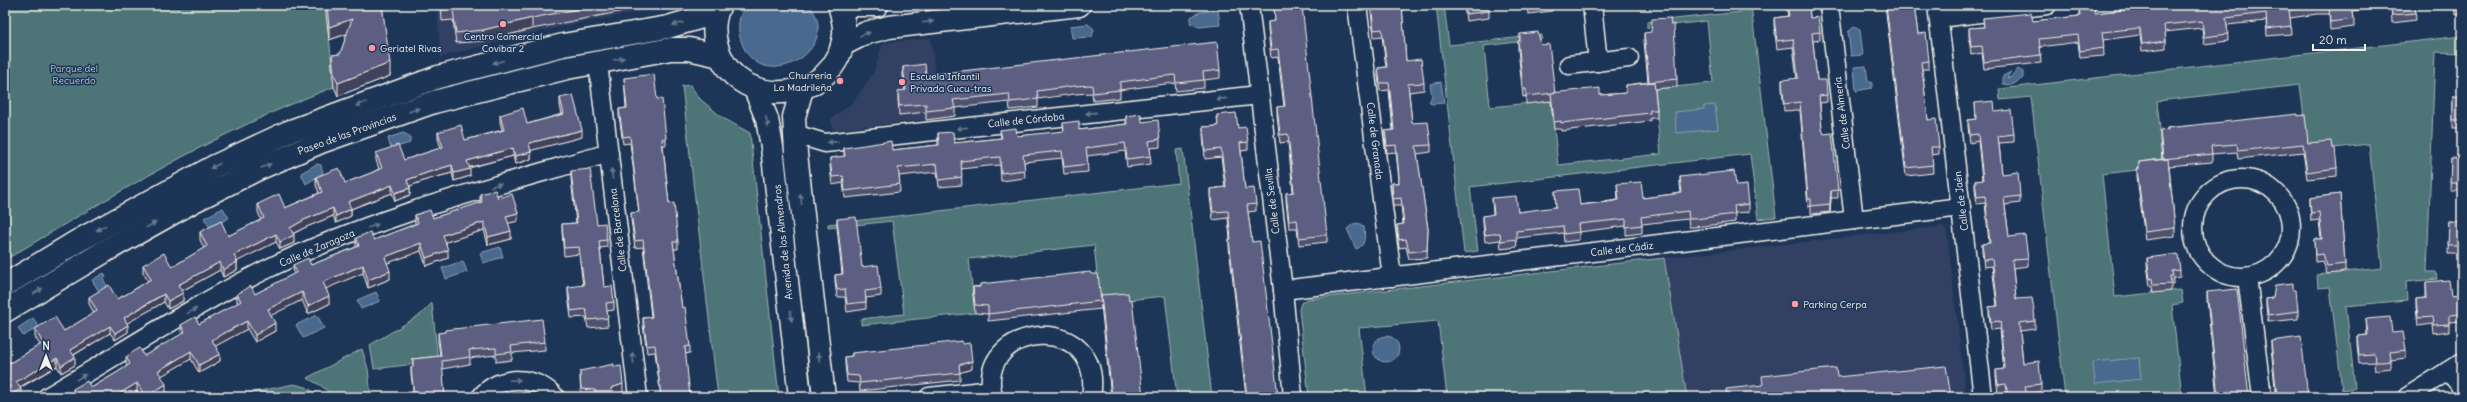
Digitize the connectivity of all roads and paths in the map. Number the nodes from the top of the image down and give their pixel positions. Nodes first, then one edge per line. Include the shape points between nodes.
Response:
1 (839, 5) edge
2 (851, 5) edge
3 (877, 5) edge
4 (1079, 5) edge
5 (1249, 5) edge
6 (1357, 5) edge
7 (1592, 5) edge
8 (1829, 5) edge
9 (2047, 5) edge
10 (718, 9) edge
11 (1938, 11) edge
12 (842, 45) junction
13 (720, 56) junction
14 (1629, 58) dead end
15 (1598, 62) junction
16 (598, 63) junction
17 (1569, 65) dead end
18 (755, 89) junction
19 (802, 89) junction
20 (1259, 95) junction
21 (795, 134) junction
22 (609, 153) junction
23 (1961, 207) junction
24 (1854, 220) junction
25 (1392, 277) junction
26 (2247, 277) junction
27 (5, 285) edge
28 (1283, 290) junction
29 (5, 311) edge
30 (2455, 366) edge
31 (992, 393) edge
32 (2462, 394) edge
33 (47, 397) edge
34 (481, 397) edge
35 (555, 397) edge
36 (638, 397) edge
37 (800, 397) edge
38 (824, 397) edge
39 (929, 397) edge
40 (1091, 397) edge
41 (1293, 397) edge
42 (1983, 397) edge
43 (2262, 397) edge
44 (2407, 397) edge

1 - 12 street via 843,21
2 - 3 street
12 -> 4 street via 866,32 889,27
5 - 20 street, Calle de Sevilla
6 - 25 street, Calle de Granada
7 - 15 street
8 - 24 street, Calle de Almería
9 - 11 street
10 - 13 street via 714,32
10 -> 27 street via 668,27 563,45 438,77 288,132 214,166 76,242
11 - 23 street, Calle de Jaén
12 - 19 street via 836,60 818,80
16 -> 13 street, Paseo de las Provincias via 671,49 689,49
13 - 18 street via 732,73
14 - 15 street
15 - 17 street
16 - 22 street, Calle de Barcelona
29 -> 16 street, Paseo de las Provincias via 194,201 258,169 321,142 434,102 567,68
18 - 19 street via 777,93
18 -> 37 street, Avenida de los Almendros via 767,119 772,147
19 - 21 street via 794,117
20 -> 21 street, Calle de Córdoba via 825,143
20 - 28 street, Calle de Sevilla
38 -> 21 street
33 -> 22 street, Calle de Zaragoza via 261,272 339,238 451,197
36 -> 22 street, Calle de Barcelona
23 - 24 street, Calle de Cádiz
23 - 42 street, Calle de Jaén
24 - 25 street, Calle de Cádiz
25 - 28 street, Calle de Cádiz
26 - 26 street via 2263,272 2276,263 2291,235 2290,218 2285,203 2261,182 2245,178 2229,180 2213,187 2199,203 2194,213 2192,229 2195,245 2203,259 2216,270 2231,276
26 - 43 street
28 - 41 street, Calle de Sevilla
30 - 32 street
30 - 44 street
31 - 39 street
31 - 40 street via 992,376 997,362 1007,348 1021,339 1037,334 1054,335 1070,342 1082,354 1090,368 1093,385
34 -> 35 street via 495,385 510,380 526,380 542,385

